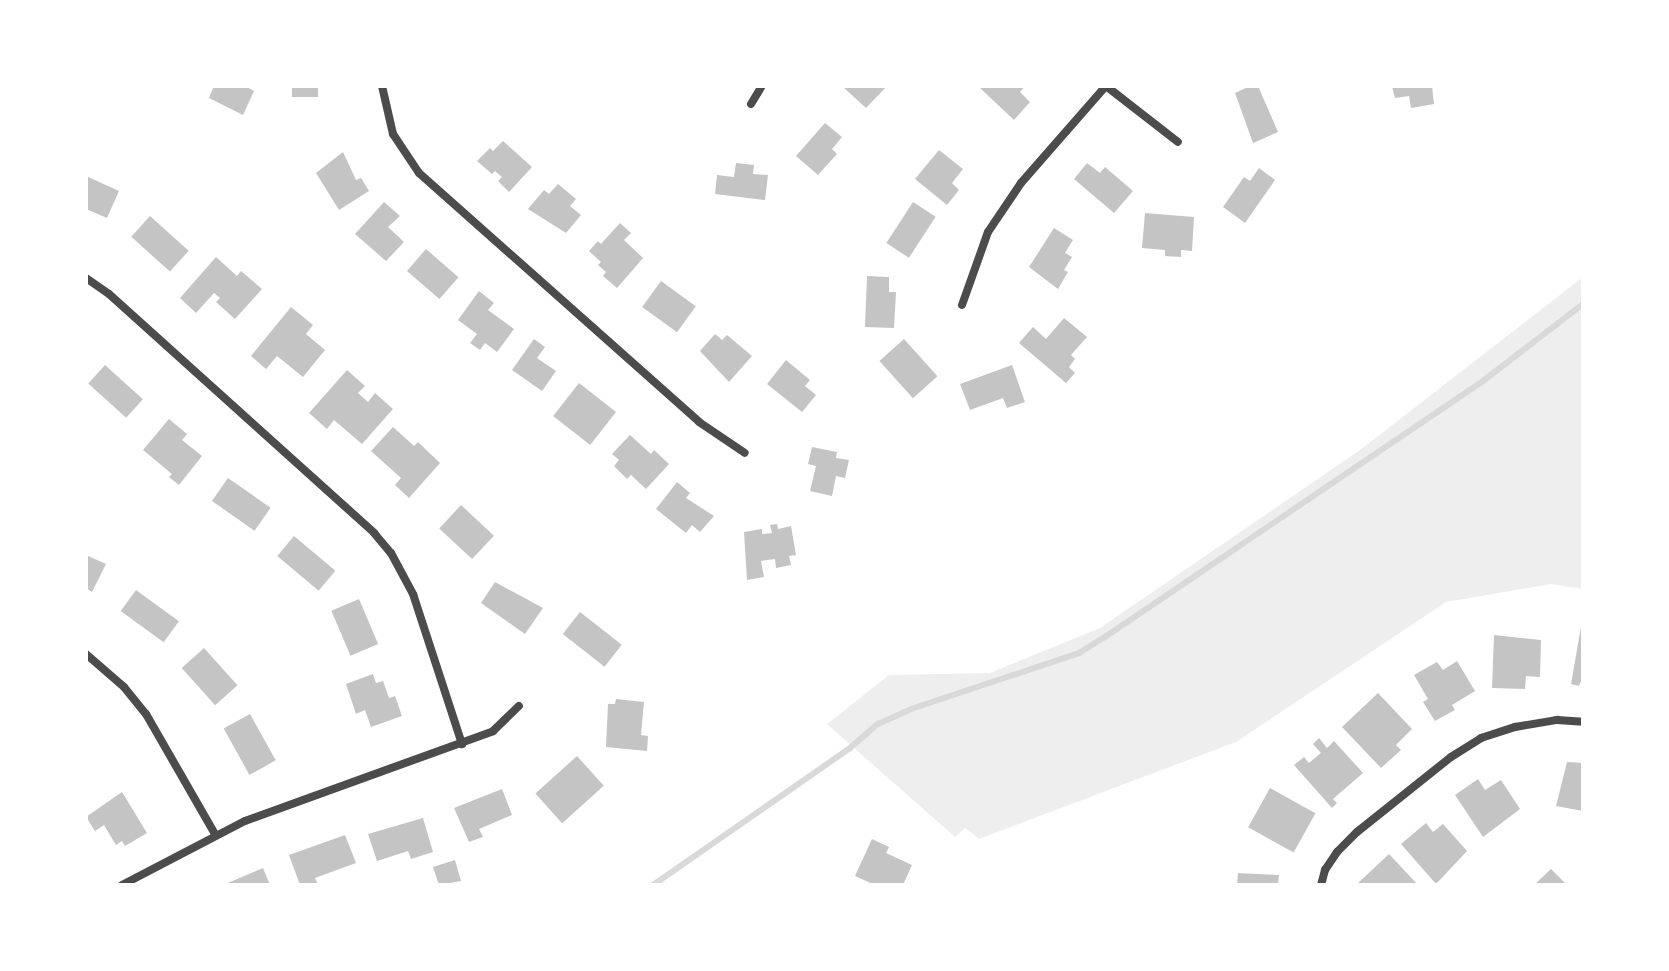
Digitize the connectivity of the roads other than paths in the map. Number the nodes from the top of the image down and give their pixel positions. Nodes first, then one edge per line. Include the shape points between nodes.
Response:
1 (382, 86) edge
2 (762, 86) edge
3 (1106, 86) edge
4 (751, 104) dead end
5 (1178, 142) dead end
6 (86, 278) edge
7 (962, 305) dead end
8 (745, 453) dead end
9 (86, 654) edge
10 (519, 706) dead end
11 (1583, 722) edge
12 (462, 744) junction
13 (215, 834) junction
14 (122, 885) edge
15 (1321, 885) edge

1 - 8 street via 393,134 419,173 699,422
2 - 4 street
3 - 5 street
3 - 7 street via 1021,183 988,232
6 - 12 street via 391,553 413,594
9 - 13 street via 146,714
10 - 12 street via 493,731
11 - 15 street via 1557,720 1481,738 1357,832 1337,852
12 - 13 street
13 - 14 street

